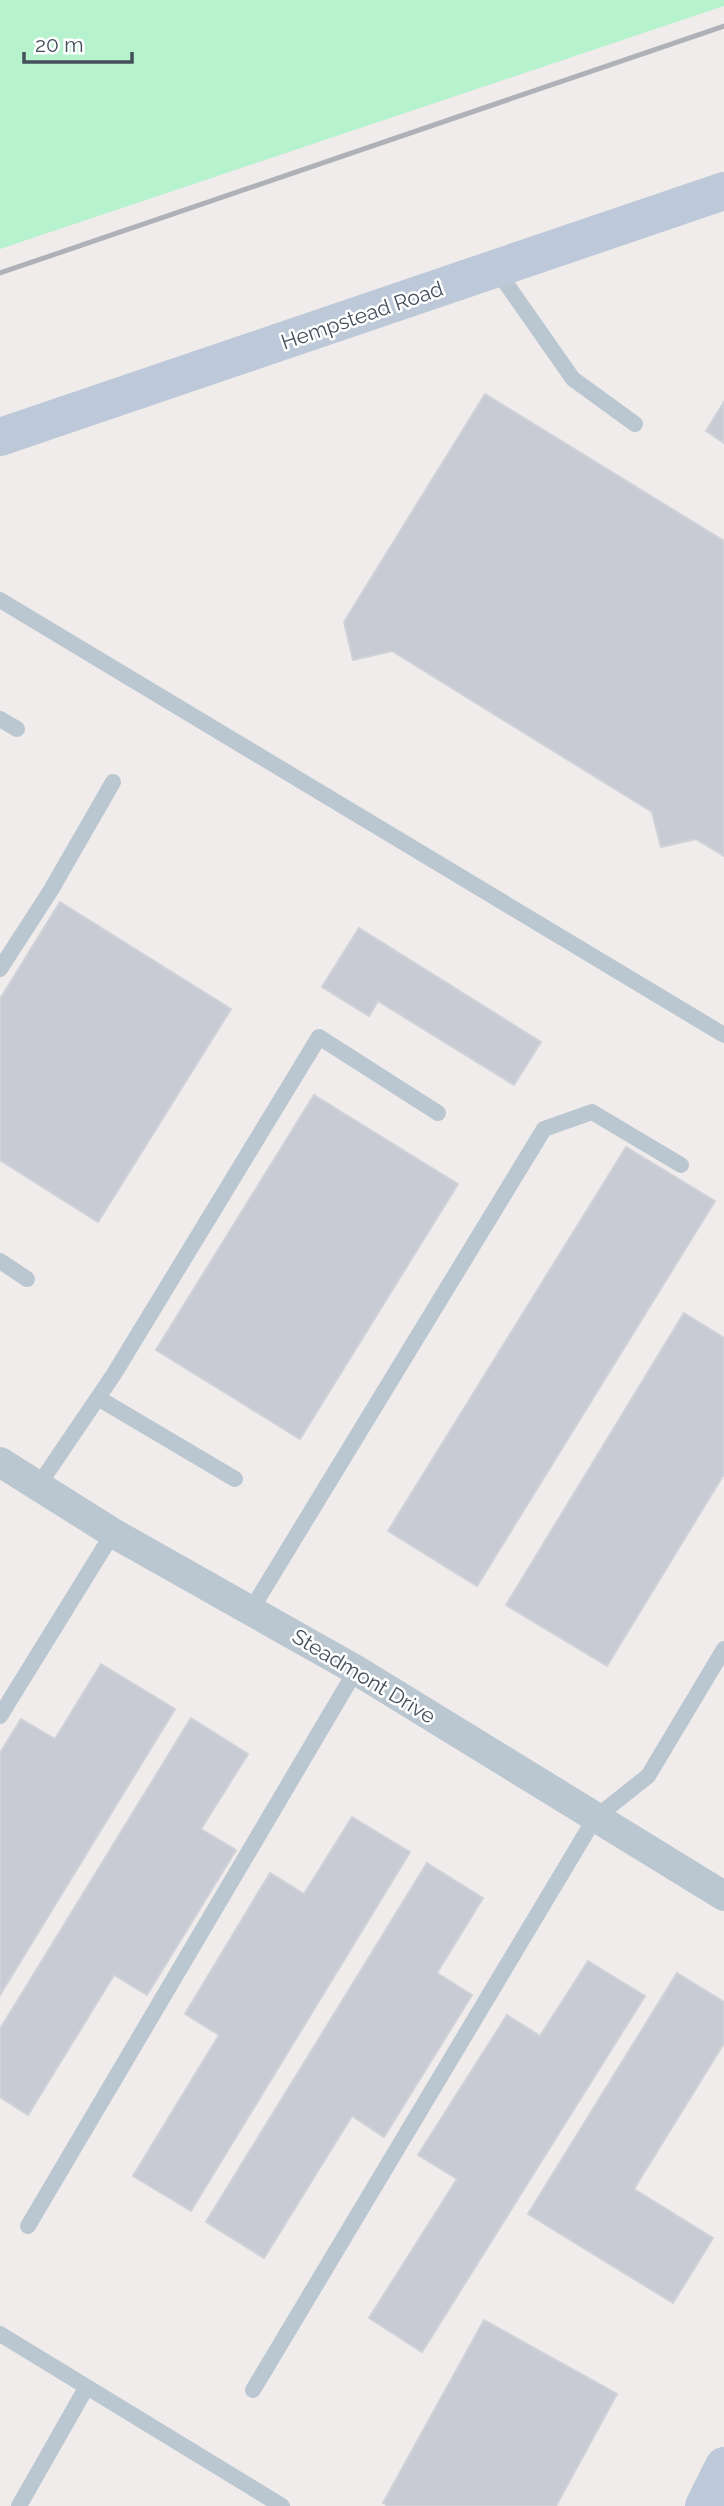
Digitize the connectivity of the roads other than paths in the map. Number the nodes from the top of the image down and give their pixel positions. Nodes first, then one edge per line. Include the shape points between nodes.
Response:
1 (724, 191) edge
2 (496, 270) junction
3 (635, 424) dead end
4 (0, 437) edge
5 (0, 600) edge
6 (0, 719) edge
7 (17, 729) dead end
8 (113, 782) dead end
9 (0, 969) edge
10 (724, 1035) edge
11 (438, 1113) dead end
12 (681, 1165) dead end
13 (0, 1261) edge
14 (27, 1279) dead end
15 (98, 1398) junction
16 (0, 1462) edge
17 (235, 1479) dead end
18 (38, 1486) junction
19 (113, 1532) junction
20 (251, 1611) junction
21 (724, 1649) edge
22 (356, 1670) junction
23 (0, 1717) edge
24 (595, 1818) junction
25 (724, 1896) edge
26 (28, 2226) dead end
27 (0, 2334) edge
28 (86, 2388) junction
29 (253, 2390) dead end
30 (724, 2466) edge
31 (19, 2506) edge
32 (282, 2506) edge
33 (704, 2506) edge

1 - 2 main road, Hempstead Road
2 - 3 lane via 573,379
2 - 4 main road, Hempstead Road
5 - 10 lane
6 - 7 lane
8 - 9 lane
11 - 15 lane via 319,1037
12 - 20 lane via 592,1112 544,1129
13 - 14 lane
15 - 17 lane
15 - 18 lane
16 - 18 street, Steadmont Drive
18 - 19 street, Steadmont Drive
19 - 20 street, Steadmont Drive
19 - 23 lane
20 - 22 street, Steadmont Drive
21 - 24 lane via 648,1776
22 - 24 street, Steadmont Drive
22 - 26 lane
24 - 25 street, Steadmont Drive
24 - 29 lane
27 - 28 lane
28 - 31 lane
28 - 32 lane
30 - 33 main road

